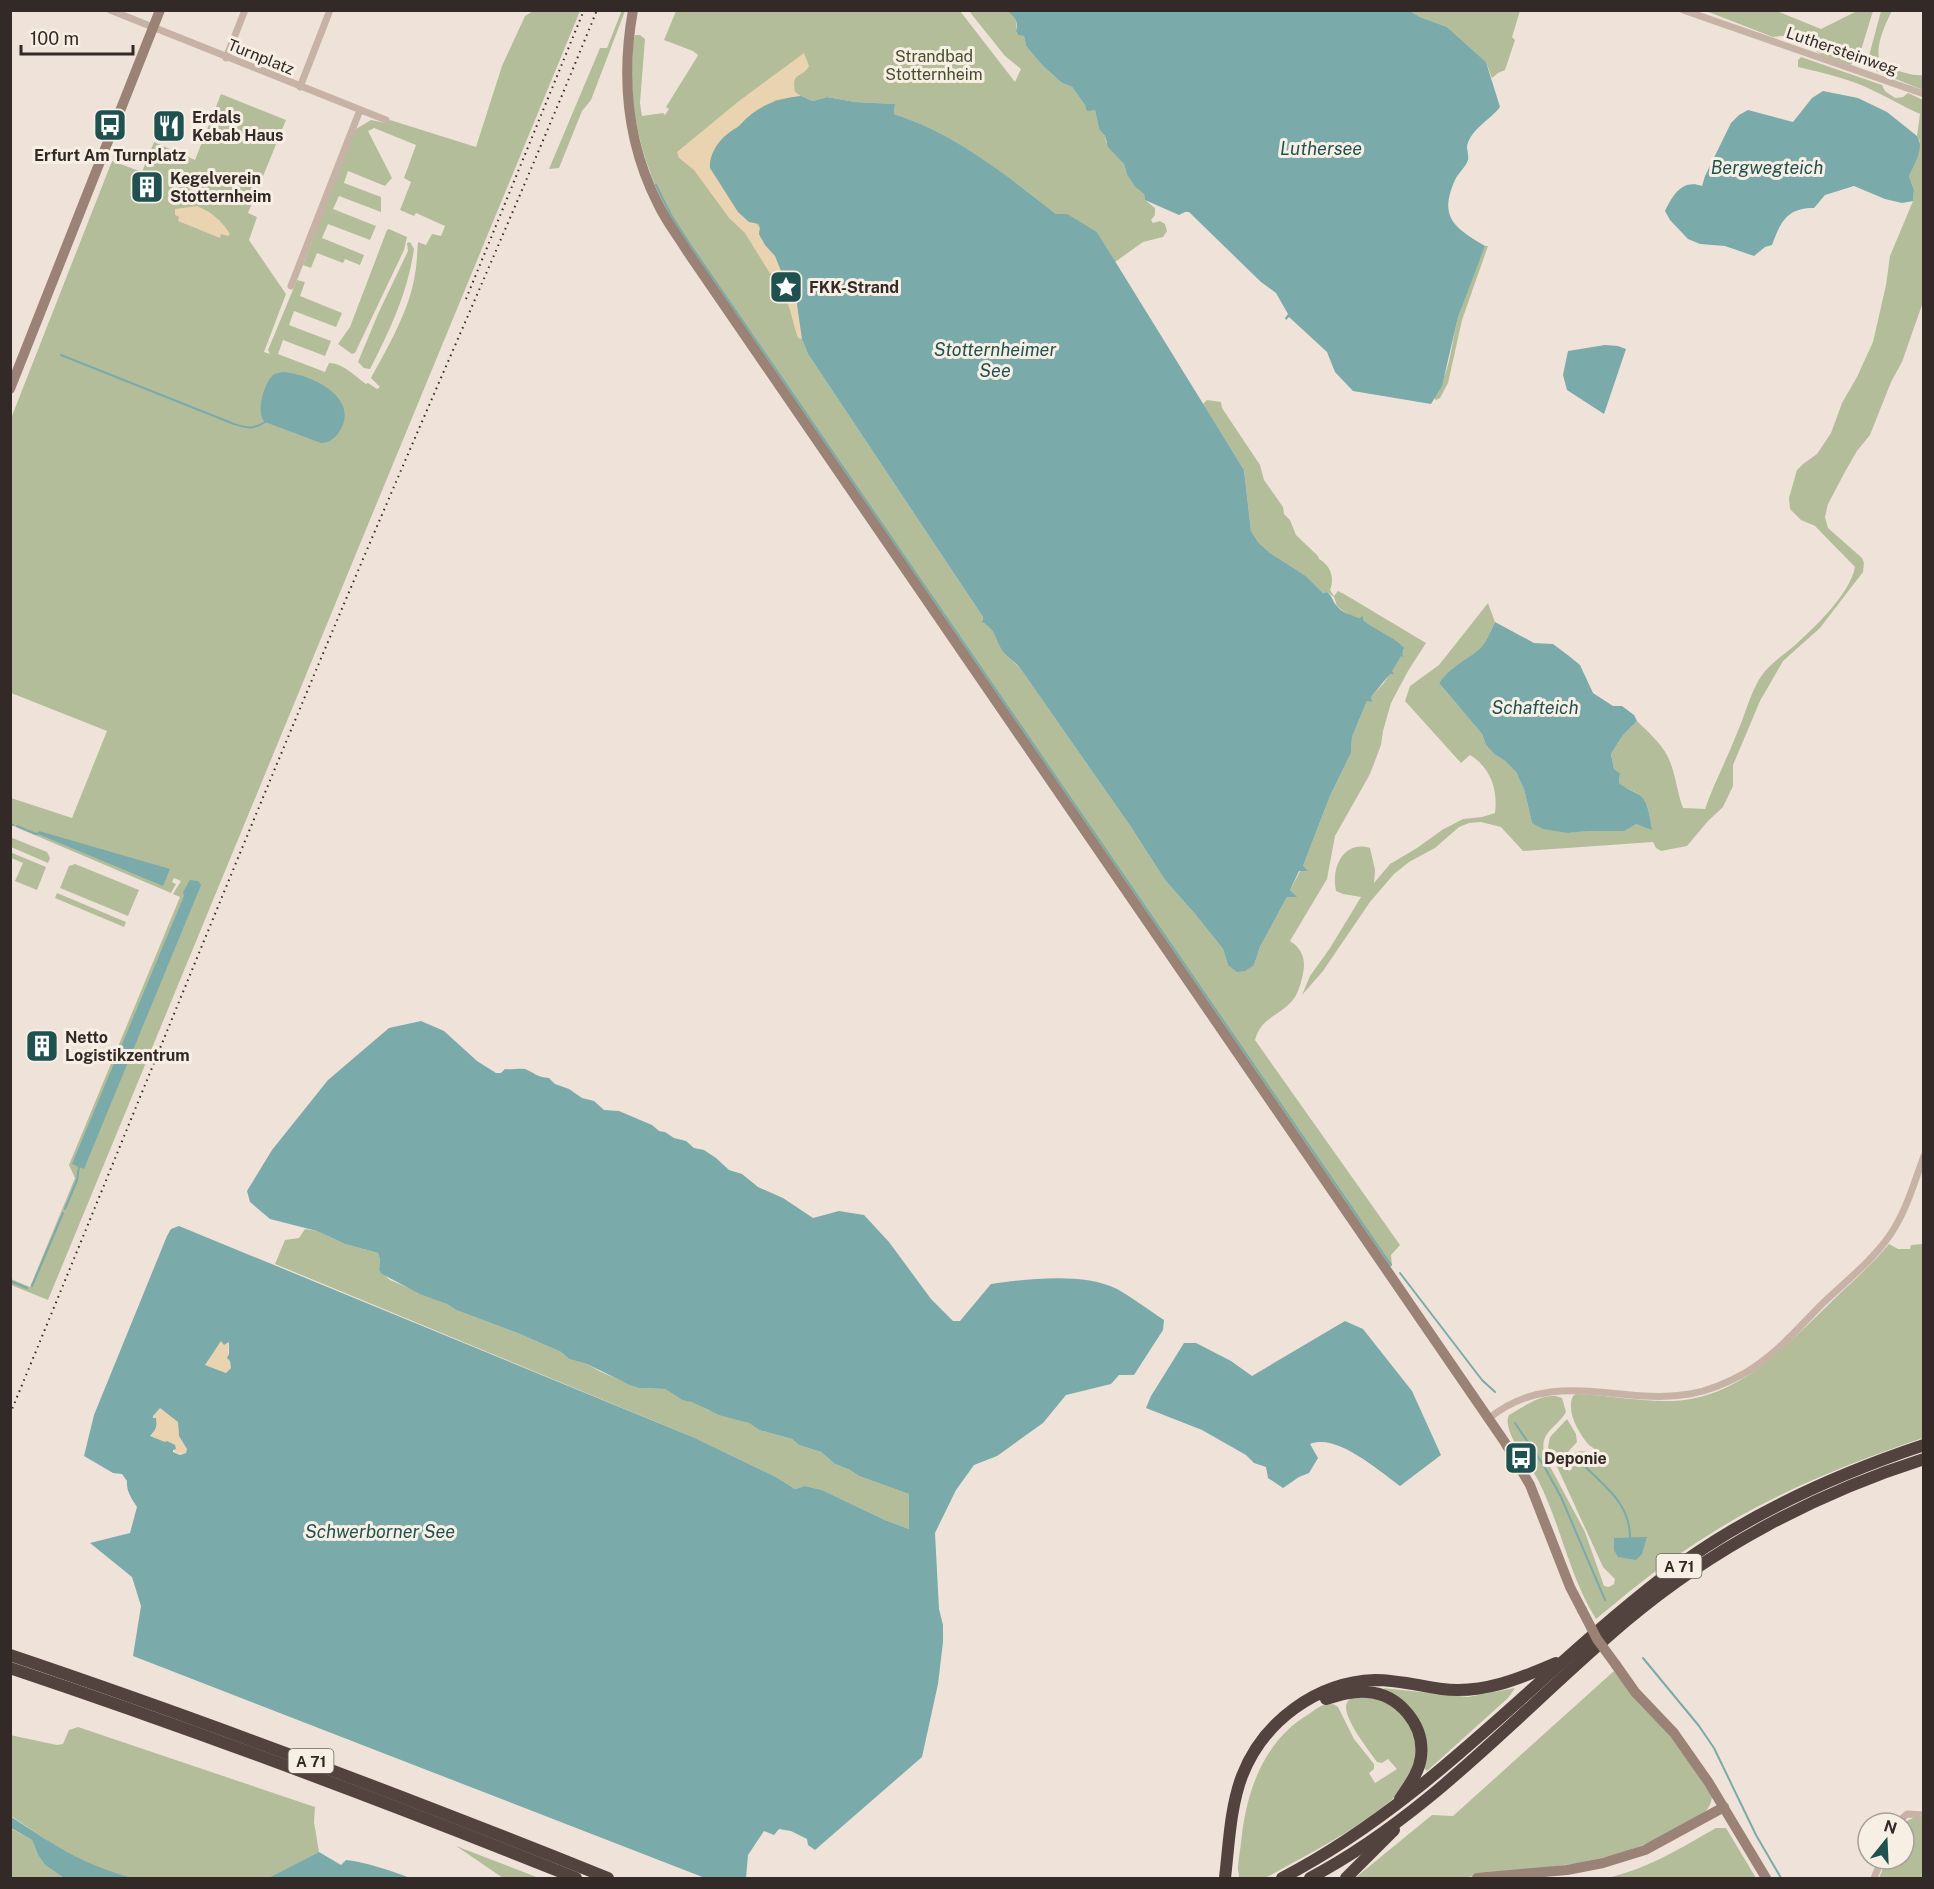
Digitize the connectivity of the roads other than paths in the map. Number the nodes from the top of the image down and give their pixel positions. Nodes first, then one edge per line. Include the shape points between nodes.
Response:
1 (110, 10) edge
2 (160, 10) edge
3 (245, 10) edge
4 (330, 10) edge
5 (633, 10) edge
6 (1683, 10) edge
7 (153, 28) junction
8 (226, 58) junction
9 (300, 87) junction
10 (1923, 94) edge
11 (360, 110) junction
12 (386, 120) dead end
13 (291, 286) dead end
14 (10, 389) edge
15 (1923, 1156) edge
16 (1488, 1419) junction
17 (1923, 1445) edge
18 (1923, 1459) edge
19 (10, 1655) edge
20 (1565, 1659) junction
21 (10, 1668) edge
22 (1724, 1807) junction
23 (1395, 1808) junction
24 (1415, 1808) junction
25 (1229, 1877) edge
26 (576, 1878) edge
27 (608, 1878) edge
28 (1282, 1878) edge
29 (1310, 1878) edge
30 (1346, 1878) edge
31 (1477, 1878) edge
32 (1766, 1878) edge

1 - 7 street, Turnplatz
2 - 7 street
3 - 8 street
4 - 9 street
5 - 16 street via 626,66 630,121 658,205
6 - 10 street, Luthersteinweg
7 - 8 street, Turnplatz
7 - 14 street
8 - 9 street, Turnplatz
9 - 11 street, Turnplatz
11 - 12 street, Turnplatz
11 - 13 street
15 - 16 street via 1902,1216 1880,1248 1769,1355 1745,1373 1691,1394 1549,1391 1511,1404
16 - 22 street, bridge via 1530,1485 1570,1587 1598,1639 1635,1692 1674,1733
17 - 20 highway, A 71 via 1854,1470 1745,1524 1664,1576
18 - 24 highway, A 71 via 1839,1490 1779,1519 1672,1585 1628,1619
19 - 27 highway, A 71 via 323,1766
20 - 23 highway, A 71
20 - 25 highway via 1484,1689 1444,1689 1375,1680 1345,1684 1305,1701 1274,1725 1250,1759 1231,1823
21 - 26 highway, A 71 via 308,1773
22 - 31 street via 1645,1850 1603,1863
22 - 32 street
23 - 25 highway via 1421,1757 1412,1719 1401,1706 1370,1692 1324,1700 1309,1707 1280,1732 1257,1764 1243,1800
23 - 28 highway, A 71 via 1322,1857
24 - 29 highway, A 71
24 - 30 highway

